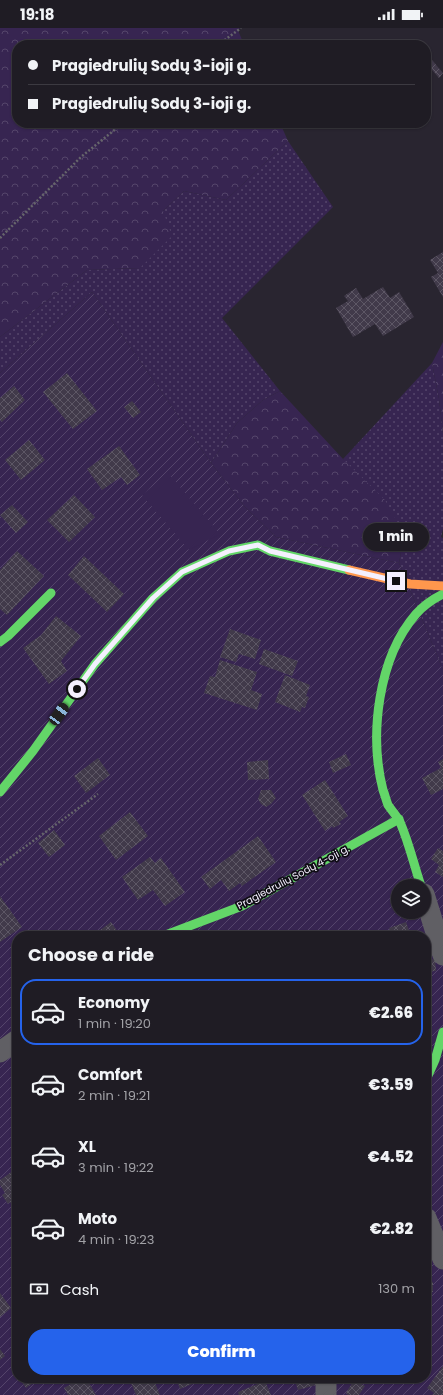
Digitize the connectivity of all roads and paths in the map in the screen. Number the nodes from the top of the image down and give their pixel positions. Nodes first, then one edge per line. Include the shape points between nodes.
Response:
1 (240, 28) edge
2 (224, 40) edge
3 (117, 128) edge
4 (0, 238) edge
5 (443, 586) edge
6 (51, 593) dead end
7 (443, 594) edge
8 (0, 642) edge
9 (0, 792) edge
10 (98, 794) dead end
11 (399, 819) junction
12 (0, 865) edge
13 (419, 879) edge
14 (431, 916) edge
15 (176, 931) edge
16 (443, 955) edge
17 (443, 1032) edge
18 (12, 1044) edge
19 (0, 1052) edge
20 (431, 1068) edge
21 (431, 1230) edge
22 (443, 1259) edge
23 (326, 1383) edge
24 (326, 1395) edge

1 - 2 path
3 - 4 path via 81,157
5 - 9 street via 410,584 270,551 258,545 229,551 182,572 153,598 95,664 33,751
6 - 8 street
7 - 11 street via 423,606 410,620 395,649 382,685 377,735 381,777 386,800
10 - 12 path
11 - 13 street
11 - 15 street, Pragiedrulių Sodų 4-oji g. via 242,906
14 - 16 street
17 - 20 street
18 - 19 street
21 - 22 street
23 - 24 street

